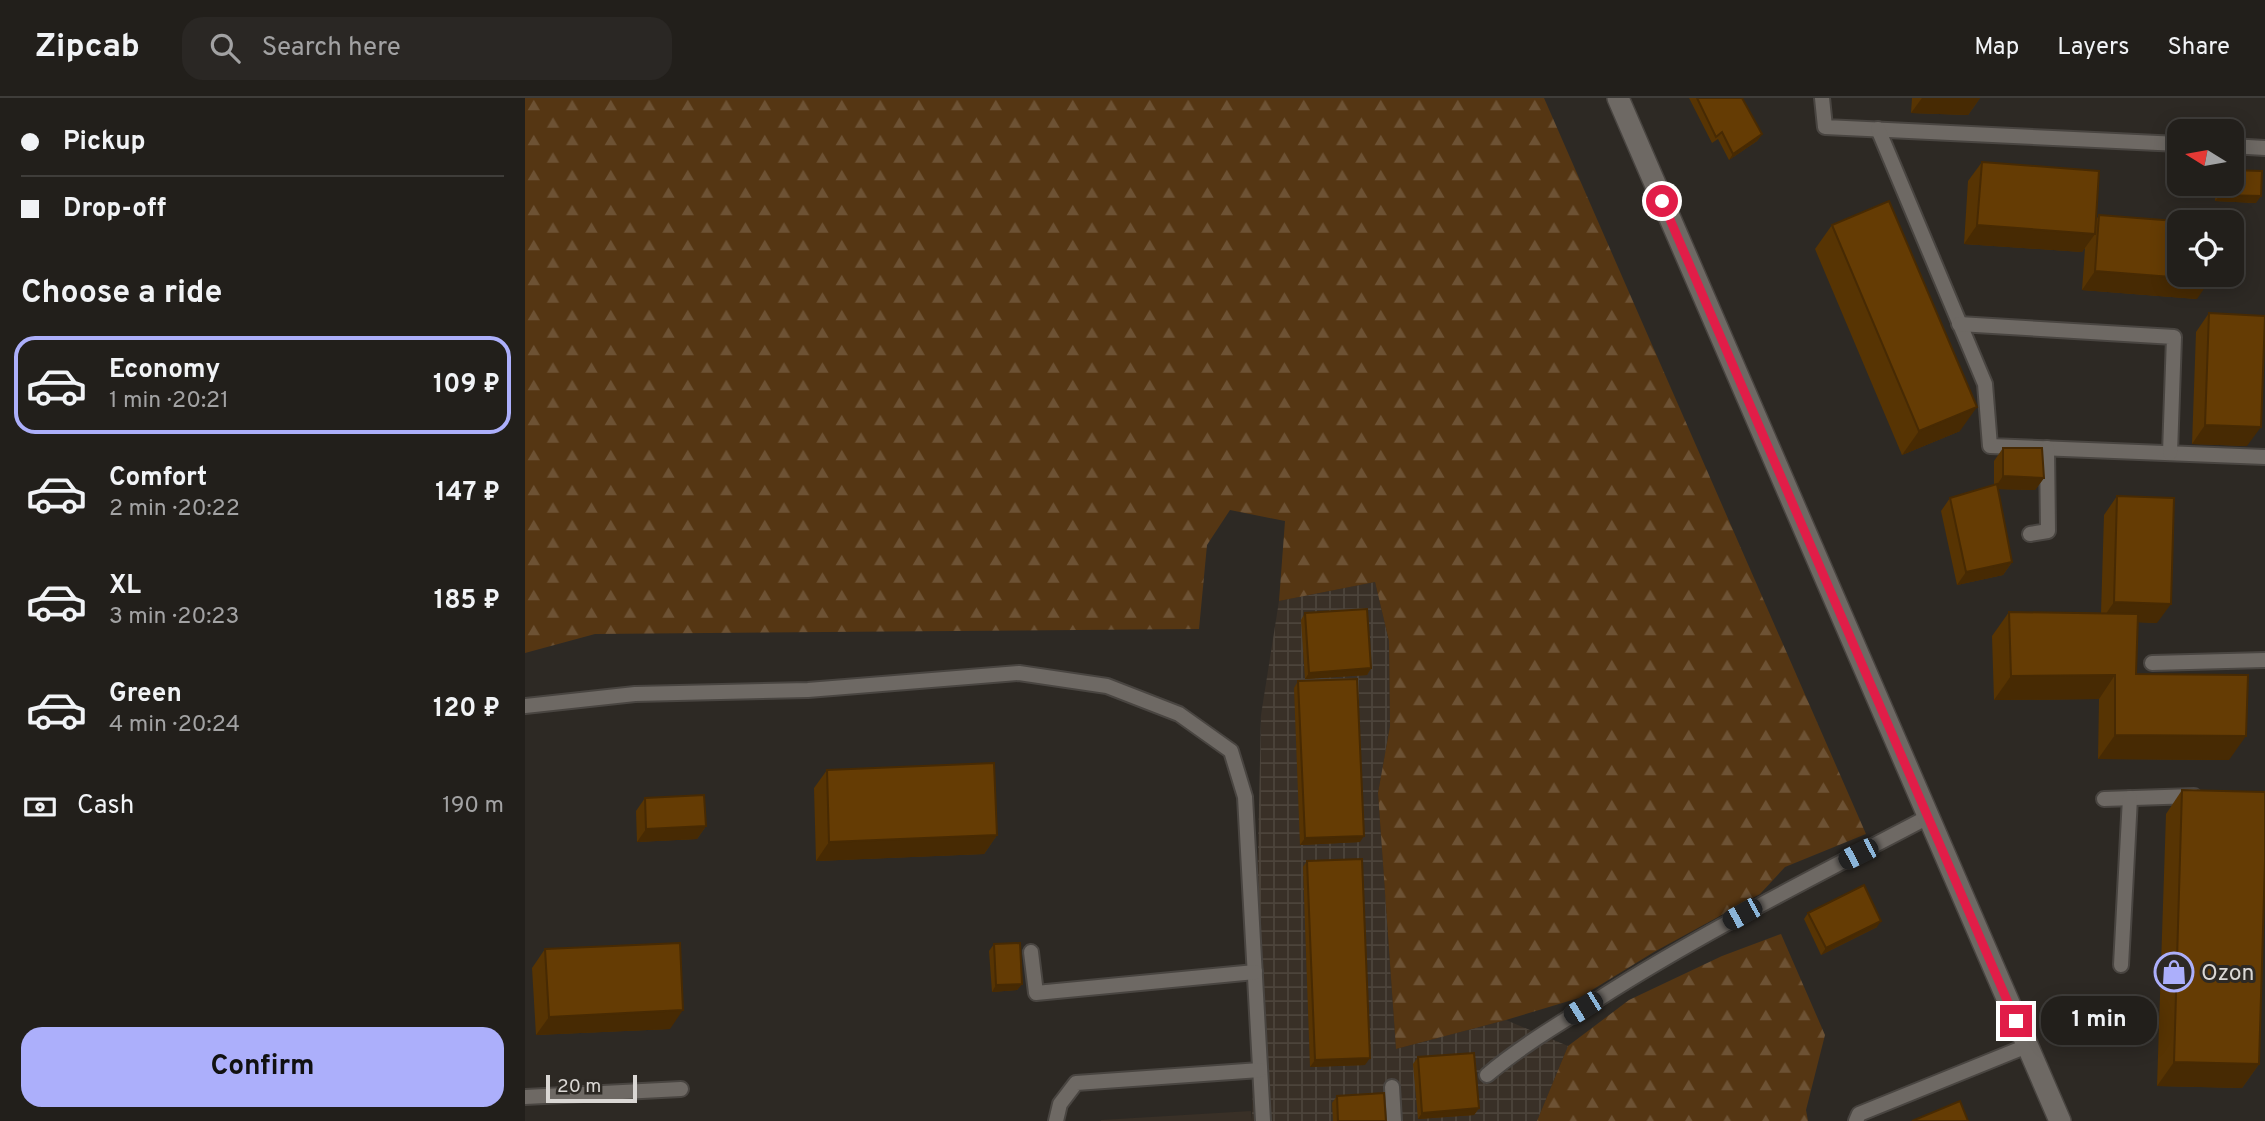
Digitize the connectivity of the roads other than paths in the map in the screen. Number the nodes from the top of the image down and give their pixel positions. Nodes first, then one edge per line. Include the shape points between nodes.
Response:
1 (1618, 98) edge
2 (1822, 98) edge
3 (1878, 129) junction
4 (2167, 143) edge
5 (2244, 147) edge
6 (2265, 148) edge
7 (1959, 324) junction
8 (2047, 448) junction
9 (2170, 453) junction
10 (2265, 457) edge
11 (2030, 534) dead end
12 (2265, 660) edge
13 (2152, 663) dead end
14 (525, 706) edge
15 (2207, 796) edge
16 (2130, 798) junction
17 (2103, 799) dead end
18 (1928, 817) junction
19 (1031, 952) dead end
20 (2121, 965) dead end
21 (1255, 972) junction
22 (2027, 1046) junction
23 (1260, 1070) junction
24 (1487, 1075) dead end
25 (1392, 1087) dead end
26 (681, 1089) dead end
27 (525, 1097) edge
28 (1056, 1121) edge
29 (1263, 1121) edge
30 (1394, 1121) edge
31 (1856, 1121) edge
32 (2060, 1121) edge

1 - 18 street
2 - 3 lane via 1825,127
3 - 4 lane
3 - 7 lane
5 - 6 lane
7 - 8 lane via 1985,384 1990,446
7 - 9 lane via 2174,337
8 - 9 lane
8 - 11 lane via 2047,531
9 - 10 lane
12 - 13 lane
14 - 21 lane via 635,694 808,690 1019,673 1107,686 1179,714 1231,751 1245,797
15 - 16 lane
16 - 17 lane
16 - 20 lane
18 - 22 street
18 - 24 lane via 1652,964 1514,1052
19 - 21 lane via 1036,993
21 - 23 lane
22 - 31 lane via 1859,1114
22 - 32 street
23 - 28 lane via 1076,1083
23 - 29 lane
25 - 30 lane
26 - 27 lane

